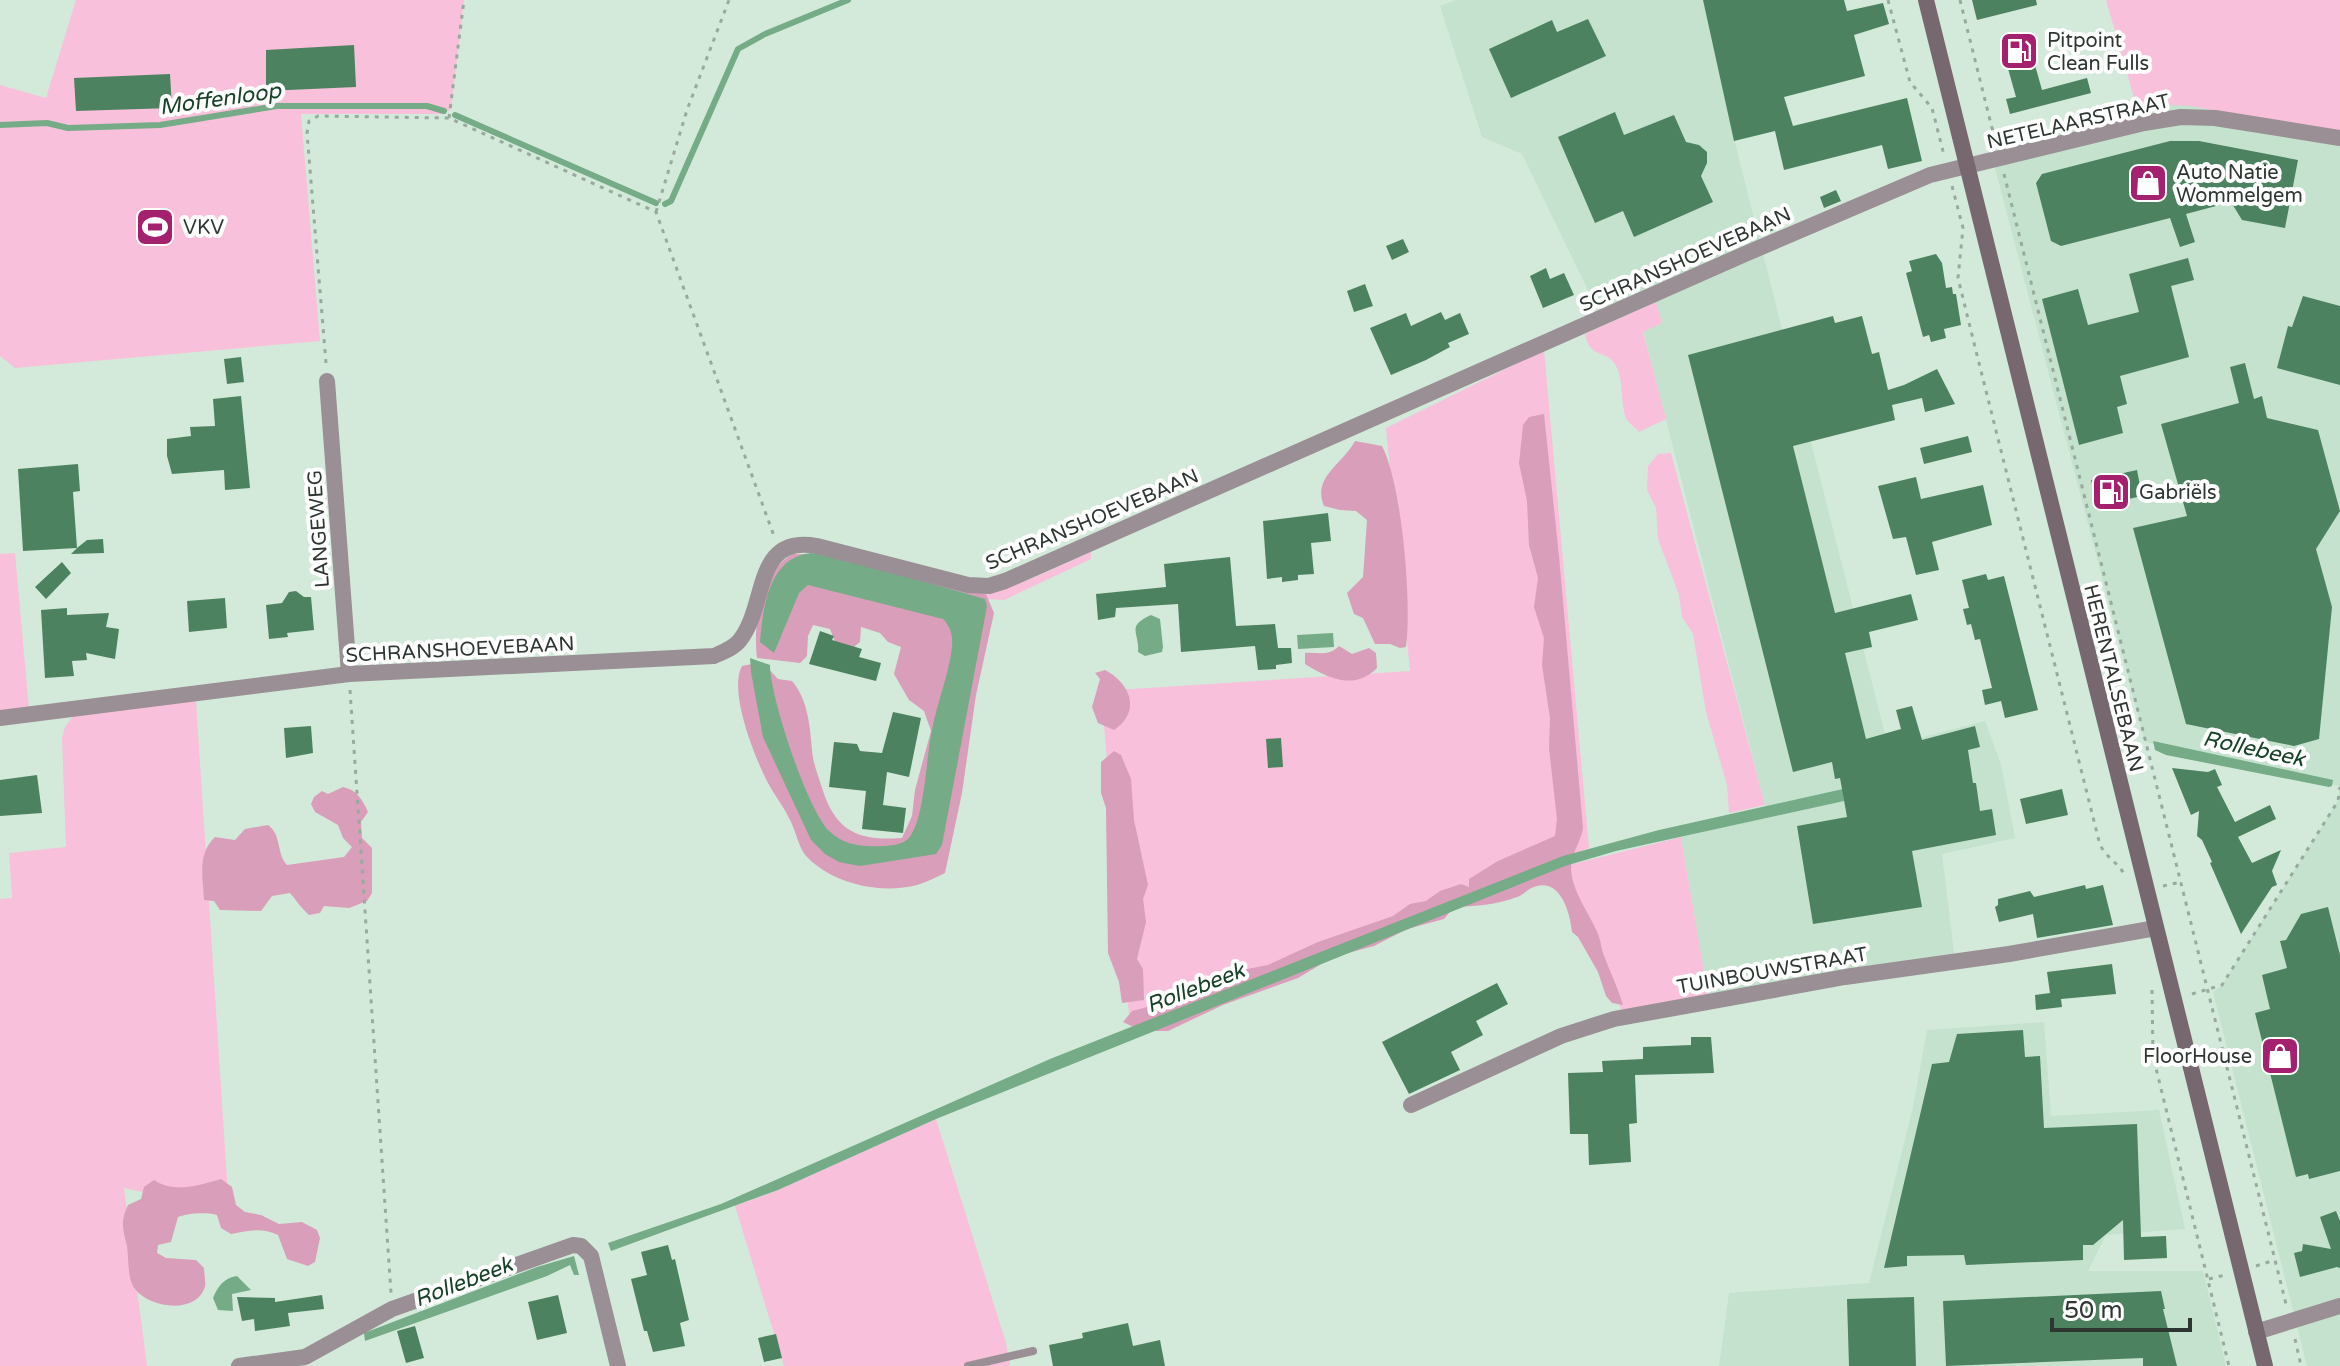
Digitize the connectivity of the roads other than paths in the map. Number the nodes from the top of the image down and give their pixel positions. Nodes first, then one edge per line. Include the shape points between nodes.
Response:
1 (1926, 0) edge
2 (2340, 138) edge
3 (1968, 168) junction
4 (327, 381) road end
5 (349, 674) junction
6 (0, 718) edge
7 (2156, 928) junction
8 (1411, 1105) dead end
9 (2340, 1306) edge
10 (2256, 1332) junction
11 (1033, 1351) dead end
12 (305, 1362) edge
13 (239, 1366) edge
14 (618, 1366) edge
15 (968, 1366) edge
16 (2265, 1366) edge

1 - 3 main road, HERENTALSEBAAN
2 - 3 street, NETELAARSTRAAT via 2181,117
3 - 5 street, SCHRANSHOEVEBAAN via 1930,175 1745,254 1005,581 968,585 804,543 780,551 740,641 714,656
3 - 7 main road, HERENTALSEBAAN
4 - 5 street, LANGEWEG
5 - 6 street, SCHRANSHOEVEBAAN
7 - 8 street, TUINBOUWSTRAAT via 1614,1019 1561,1036
7 - 10 main road, HERENTALSEBAAN
9 - 10 street
10 - 16 main road, HERENTALSEBAAN
11 - 15 lane
12 - 13 street
12 - 14 street via 392,1309 573,1245 591,1256

